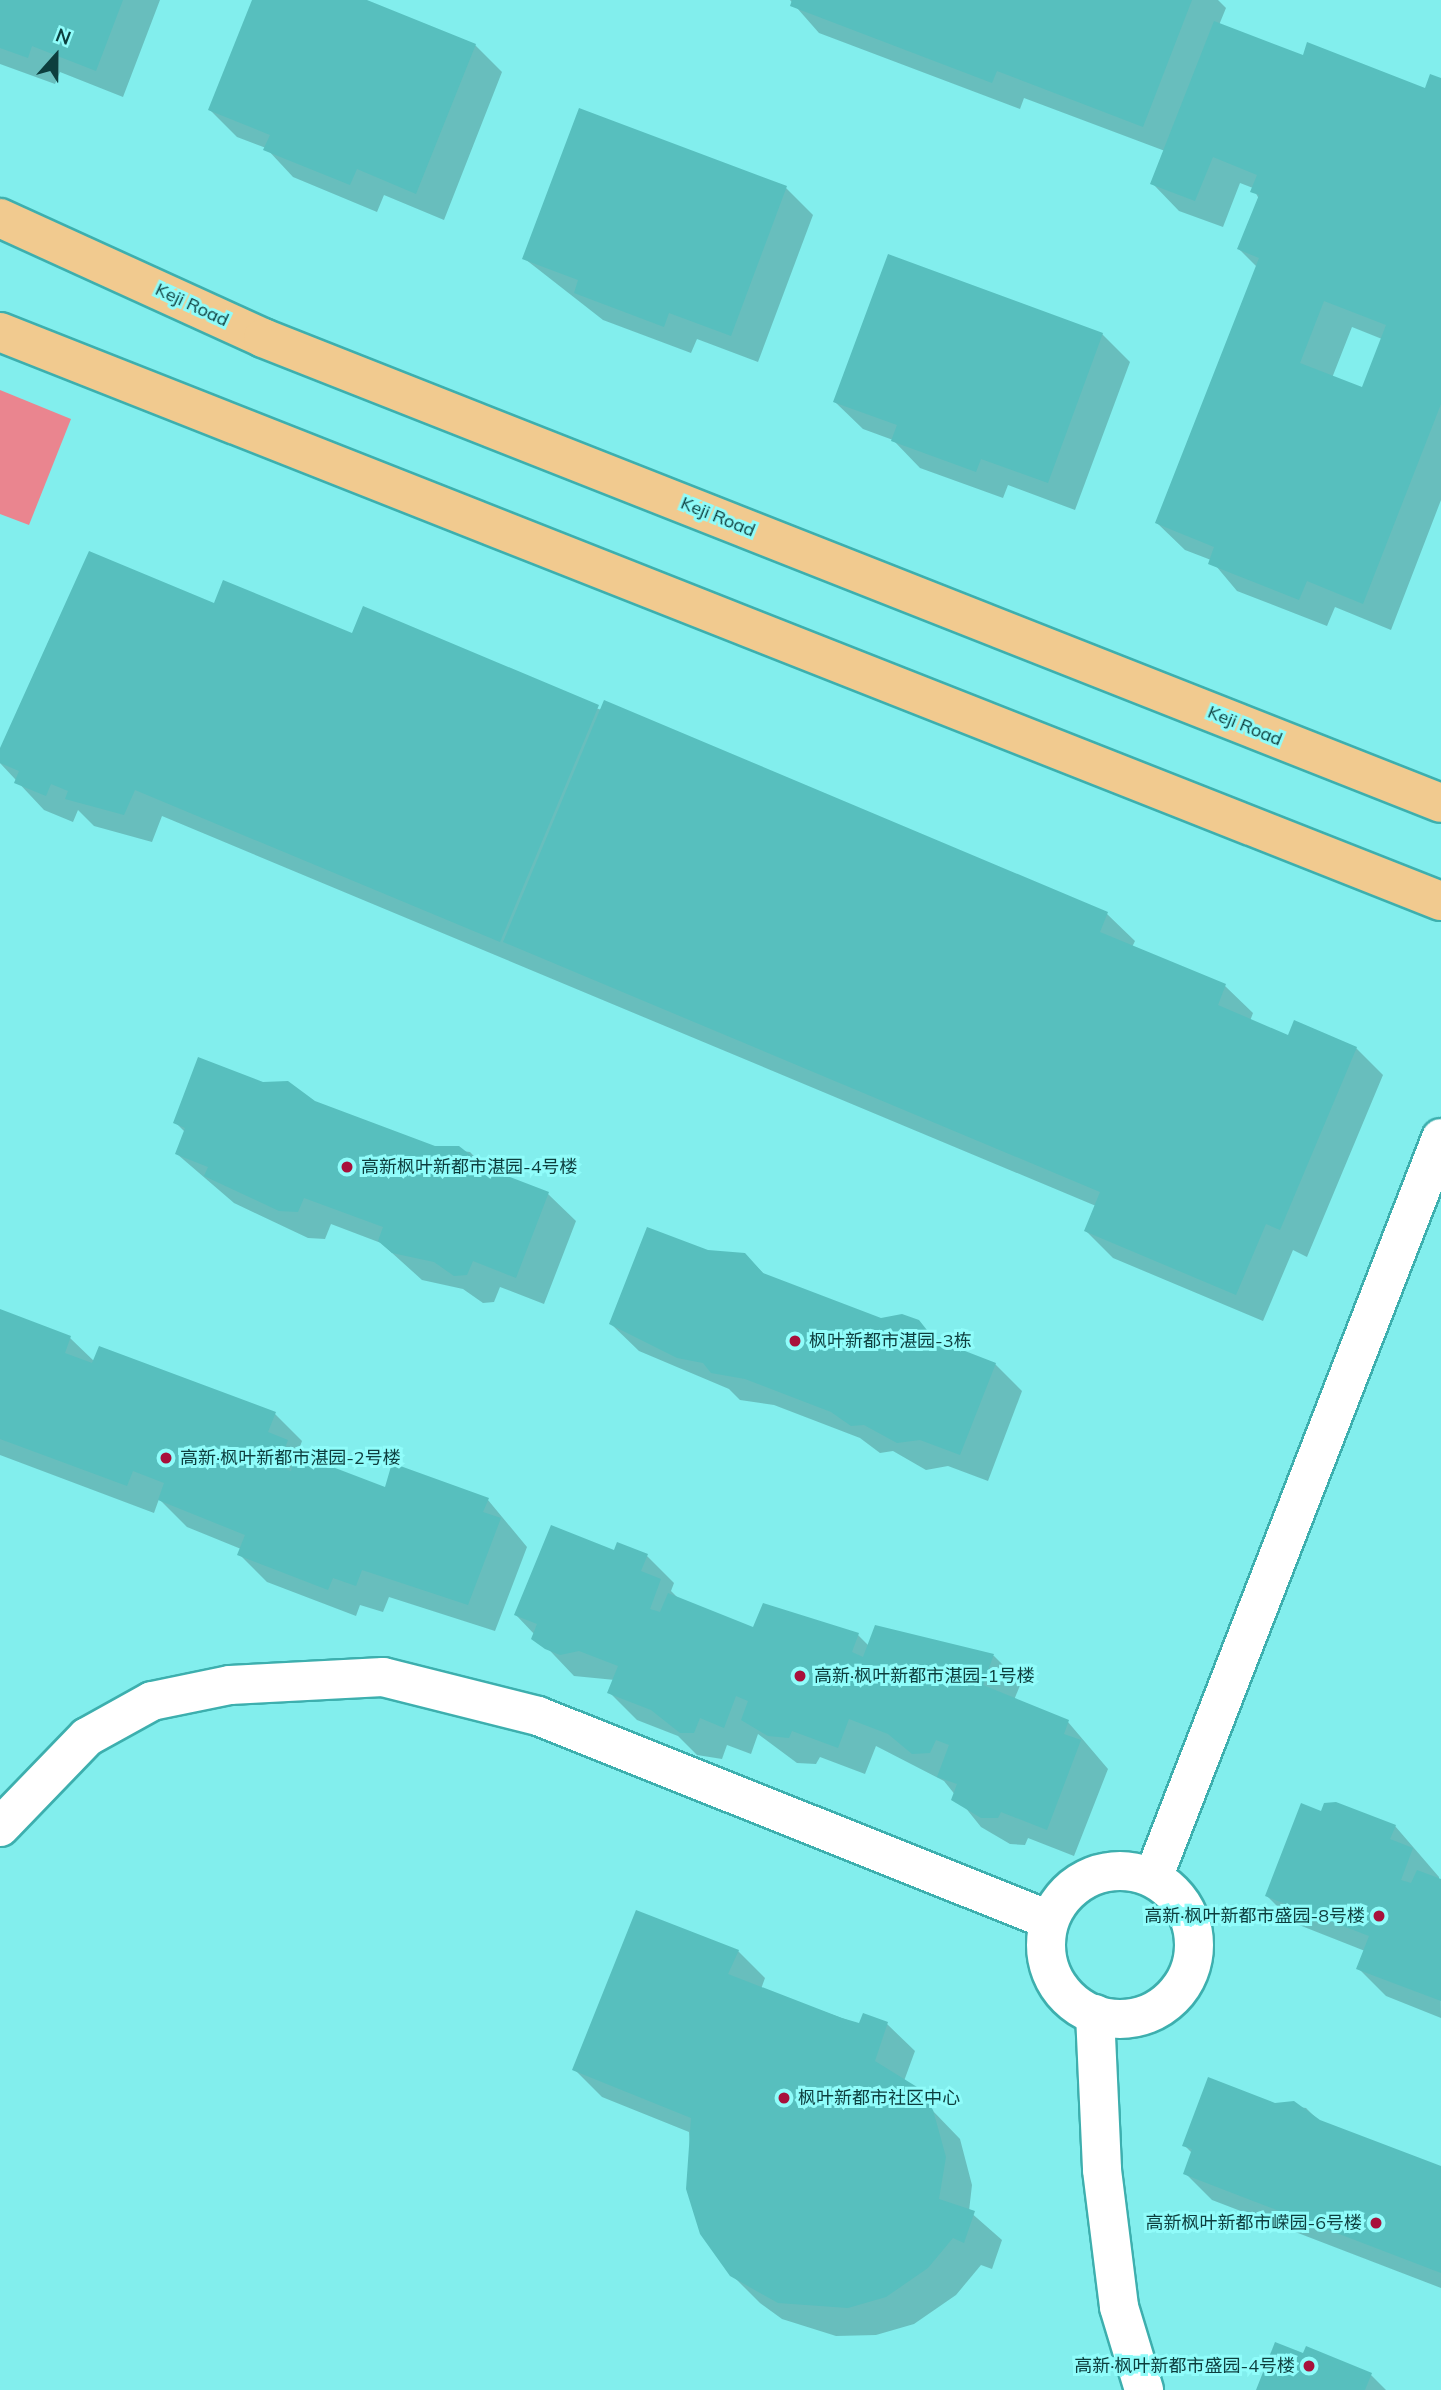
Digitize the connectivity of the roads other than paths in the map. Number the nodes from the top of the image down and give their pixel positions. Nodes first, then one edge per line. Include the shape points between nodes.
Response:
1 (0, 218) edge
2 (0, 332) edge
3 (1441, 803) edge
4 (1441, 901) edge
5 (1441, 1138) edge
6 (0, 1827) edge
7 (1153, 1878) junction
8 (1049, 1920) junction
9 (1095, 2014) junction
10 (1144, 2390) edge

1 - 3 main road, Keji Road via 263,338
2 - 4 main road
5 - 7 street
6 - 8 street via 87,1737 152,1701 244,1684 383,1677 538,1716
7 - 8 street via 1103,1872 1061,1898
7 - 9 street via 1186,1911 1194,1934 1186,1980 1151,2013 1128,2019
8 - 9 street via 1049,1970 1061,1992
9 - 10 street via 1102,2170 1119,2307

